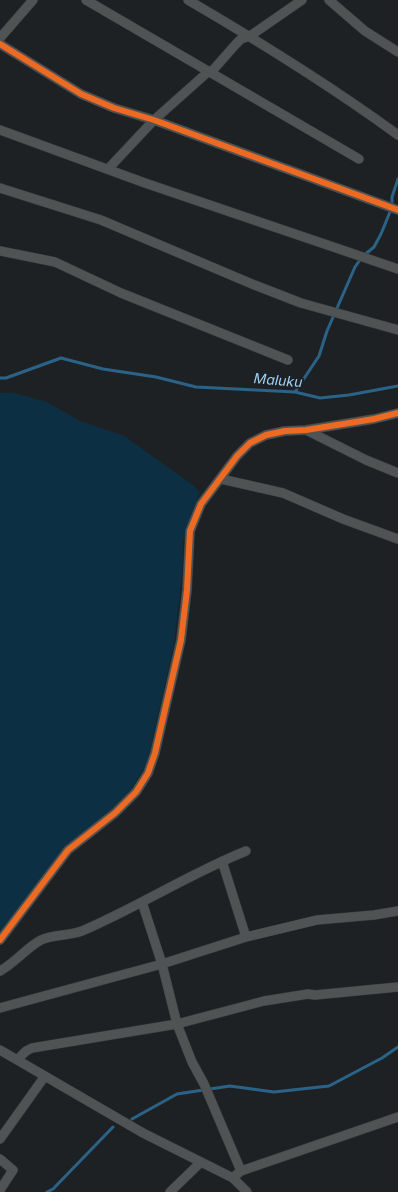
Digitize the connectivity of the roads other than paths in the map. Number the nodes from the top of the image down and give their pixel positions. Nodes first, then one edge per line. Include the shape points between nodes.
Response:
1 (33, 0) edge
2 (86, 0) edge
3 (188, 0) edge
4 (329, 0) edge
5 (297, 1) edge
6 (250, 36) junction
7 (0, 38) edge
8 (0, 44) edge
9 (398, 52) edge
10 (209, 71) junction
11 (154, 120) junction
12 (0, 130) edge
13 (398, 135) edge
14 (359, 159) dead end
15 (108, 169) junction
16 (0, 188) edge
17 (398, 210) edge
18 (0, 251) edge
19 (398, 269) edge
20 (398, 330) edge
21 (288, 360) dead end
22 (398, 412) edge
23 (306, 430) junction
24 (398, 473) edge
25 (221, 479) junction
26 (398, 539) edge
27 (246, 851) dead end
28 (222, 861) junction
29 (142, 902) junction
30 (398, 911) edge
31 (246, 937) junction
32 (0, 940) edge
33 (162, 964) junction
34 (0, 971) edge
35 (398, 987) edge
36 (0, 1008) edge
37 (177, 1024) junction
38 (0, 1050) edge
39 (17, 1060) junction
40 (45, 1076) junction
41 (398, 1117) edge
42 (0, 1139) edge
43 (0, 1159) edge
44 (201, 1162) junction
45 (241, 1171) junction
46 (233, 1178) junction
47 (0, 1190) edge
48 (170, 1192) edge
49 (247, 1192) edge

1 - 7 street
2 - 10 street
3 - 6 street
4 - 9 street via 365,31
5 - 6 street
6 - 10 street via 241,39 213,70
6 - 13 street
8 - 11 street via 81,94 114,108
10 - 11 street
10 - 14 street
11 - 15 street
11 - 17 street
12 - 15 street
15 - 19 street
16 - 20 street via 101,220 301,303
18 - 21 street via 55,262 121,293
22 - 23 street via 374,419
23 - 24 street
23 - 25 street via 285,430 250,443
25 - 26 street via 283,493
25 - 32 street via 201,504 190,531 181,640 164,720 150,768 136,792 120,808 68,850
27 - 28 street
28 - 29 street
28 - 31 street
29 - 33 street
29 - 34 street via 81,931 42,939 10,966
30 - 31 street via 317,920
31 - 33 street
33 - 36 street
33 - 37 street
35 - 37 street via 308,994 264,1001
37 - 39 street via 32,1048 26,1050
37 - 45 street
38 - 39 street
39 - 40 street
40 - 42 street
40 - 44 street via 143,1134
41 - 45 street
43 - 47 street via 13,1170
44 - 46 street
44 - 48 street
45 - 46 street
46 - 49 street

